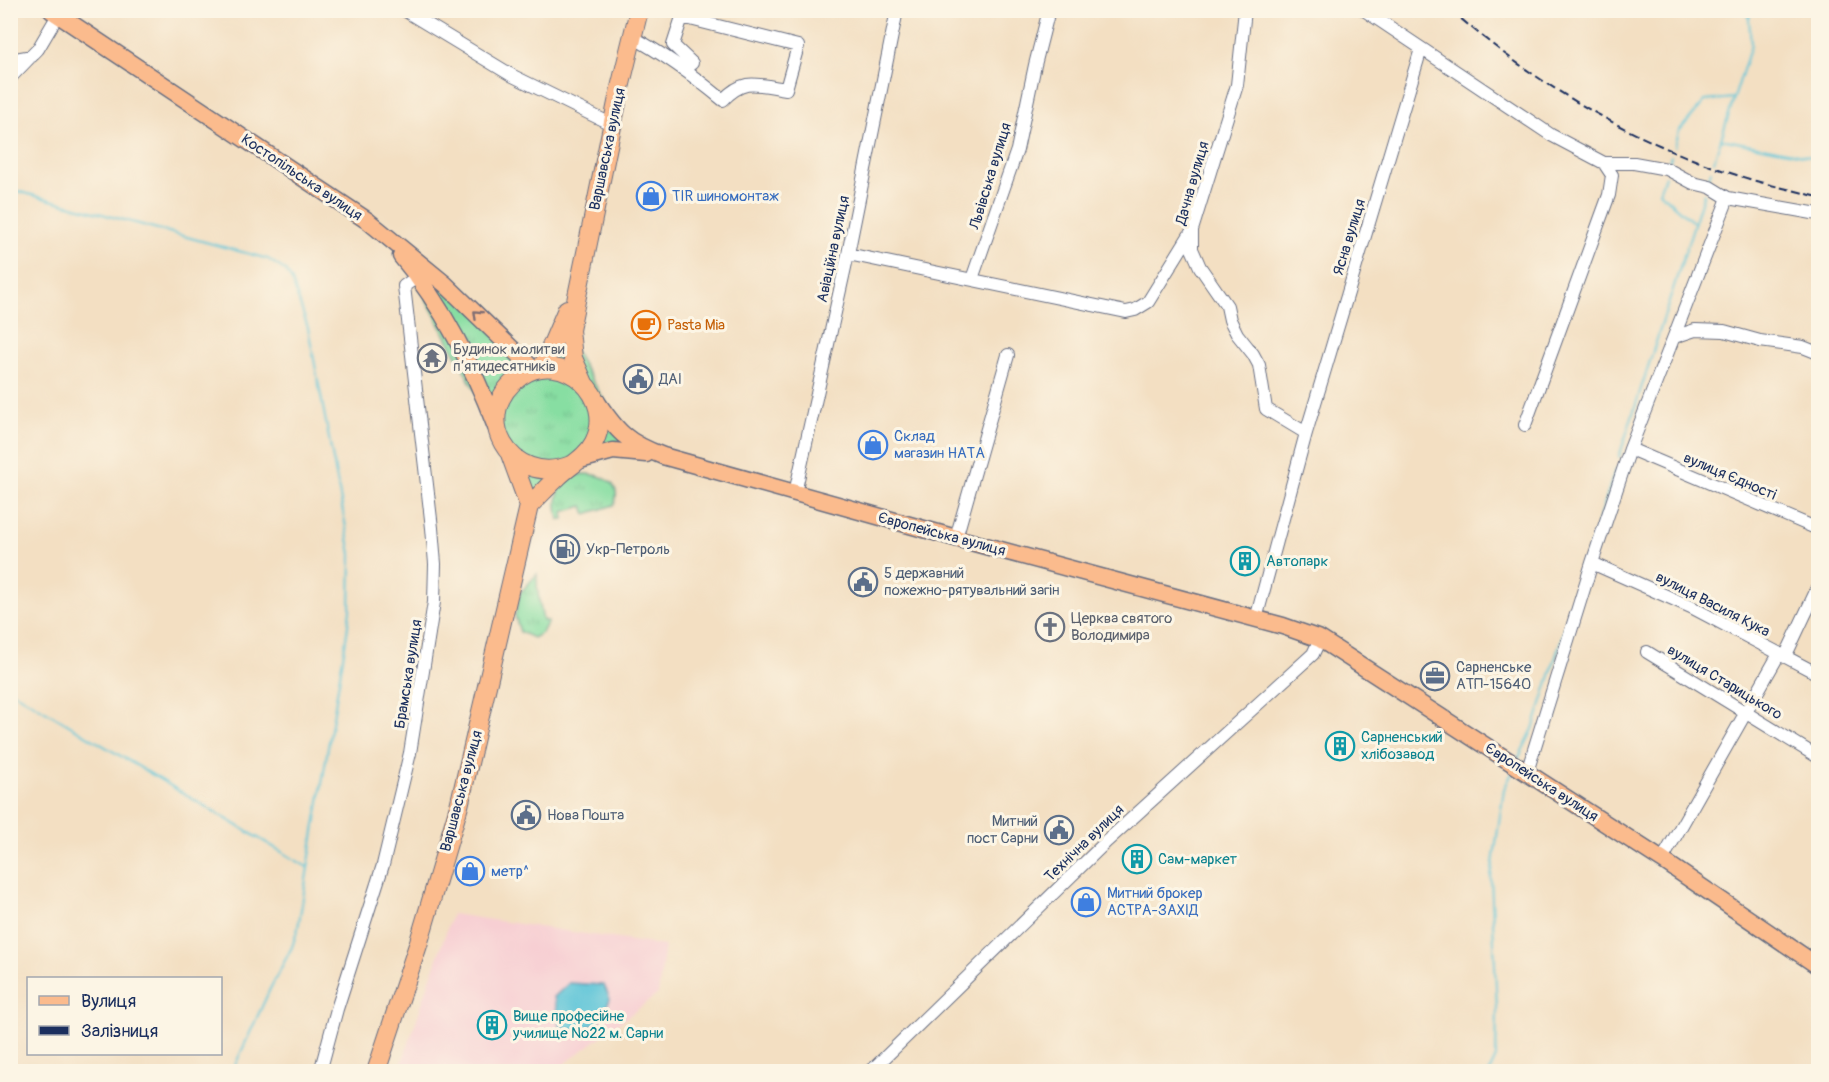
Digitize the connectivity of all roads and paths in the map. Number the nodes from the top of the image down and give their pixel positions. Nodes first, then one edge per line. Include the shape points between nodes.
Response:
1 (404, 10) edge
2 (639, 10) edge
3 (897, 10) edge
4 (1049, 10) edge
5 (1245, 10) edge
6 (1364, 10) edge
7 (54, 13) edge
8 (633, 37) junction
9 (1421, 49) junction
10 (32, 56) junction
11 (10, 60) edge
12 (685, 69) junction
13 (10, 78) edge
14 (613, 125) junction
15 (1604, 163) junction
16 (1634, 164) junction
17 (1609, 195) junction
18 (1728, 198) junction
19 (1818, 214) edge
20 (368, 221) junction
21 (1192, 230) junction
22 (848, 254) junction
23 (417, 277) junction
24 (972, 279) junction
25 (577, 288) junction
26 (1674, 337) junction
27 (1818, 353) edge
28 (1008, 355) dead end
29 (538, 369) junction
30 (584, 383) junction
31 (595, 398) junction
32 (1525, 425) dead end
33 (1306, 433) junction
34 (499, 436) junction
35 (1630, 449) junction
36 (510, 454) junction
37 (663, 456) junction
38 (575, 463) junction
39 (795, 493) junction
40 (528, 506) junction
41 (1818, 529) edge
42 (956, 538) junction
43 (1592, 563) junction
44 (1818, 587) edge
45 (1256, 619) junction
46 (1320, 639) junction
47 (1647, 652) dead end
48 (1782, 656) junction
49 (1818, 674) edge
50 (1746, 711) junction
51 (1818, 757) edge
52 (1520, 768) junction
53 (1662, 860) junction
54 (1818, 966) edge
55 (320, 1071) edge
56 (376, 1071) edge
57 (870, 1071) edge

1 - 14 street via 513,76
2 - 8 highway, Варшавська вулиця
3 - 22 street, Авіаційна вулиця
4 - 24 street, Львівська вулиця via 1017,150
5 - 21 street, Дачна вулиця via 1237,85
6 - 9 street
7 - 10 street
7 - 20 main road, Костопільська вулиця
8 - 12 street
8 - 14 highway, Варшавська вулиця
9 - 15 street via 1551,135
9 - 33 street, Ясна вулиця
10 - 11 street
10 - 13 street
12 - 12 street via 723,100 734,89 749,84 786,89 798,46 682,17 673,45 692,63
14 - 25 highway, Варшавська вулиця
15 - 16 street
15 - 17 street via 1612,175
16 - 17 street via 1623,171
16 - 18 street via 1667,169
17 - 32 street
18 - 19 street
18 - 26 street
20 - 23 main road
29 -> 20 main road, Костопільська вулиця via 445,284
21 - 24 street via 1148,302 1135,310 1126,312
21 - 33 street, Дачна вулиця via 1192,249 1200,267 1227,306 1237,334 1259,365 1266,408
22 - 24 street
22 - 39 street, Авіаційна вулиця
23 - 34 main road via 459,340
23 - 55 street, Брамська вулиця via 404,286 432,528 434,602 397,813
25 - 29 highway
25 - 30 highway via 570,338 573,358
26 - 27 street via 1695,330 1724,331
26 - 35 street
28 - 42 street
29 - 30 highway via 556,368
29 - 34 highway via 523,374 506,390 497,412
30 - 31 highway
31 - 37 main road, Європейська вулиця via 628,440
31 - 38 highway via 599,413 597,434 594,443
33 - 45 street
34 - 36 highway
35 - 41 street, вулиця Єдності
35 - 43 street
36 - 38 highway via 533,469 554,471
36 - 40 highway
37 - 38 main road, Європейська вулиця via 613,451
37 - 39 main road, Європейська вулиця
38 - 40 highway
39 - 42 main road, Європейська вулиця
40 - 56 highway, Варшавська вулиця via 459,807
42 - 45 main road, Європейська вулиця
43 - 48 street, вулиця Василя Кука via 1691,607
43 - 52 street
44 - 48 street
45 - 46 main road, Європейська вулиця
46 - 52 main road, Європейська вулиця
46 - 57 street, Технічна вулиця via 1313,654 1107,841
47 - 50 street, вулиця Старицького
48 - 49 street, вулиця Василя Кука
48 - 50 street
50 - 51 street, вулиця Старицького
50 - 53 street
52 - 53 main road, Європейська вулиця
53 - 54 main road, Європейська вулиця

